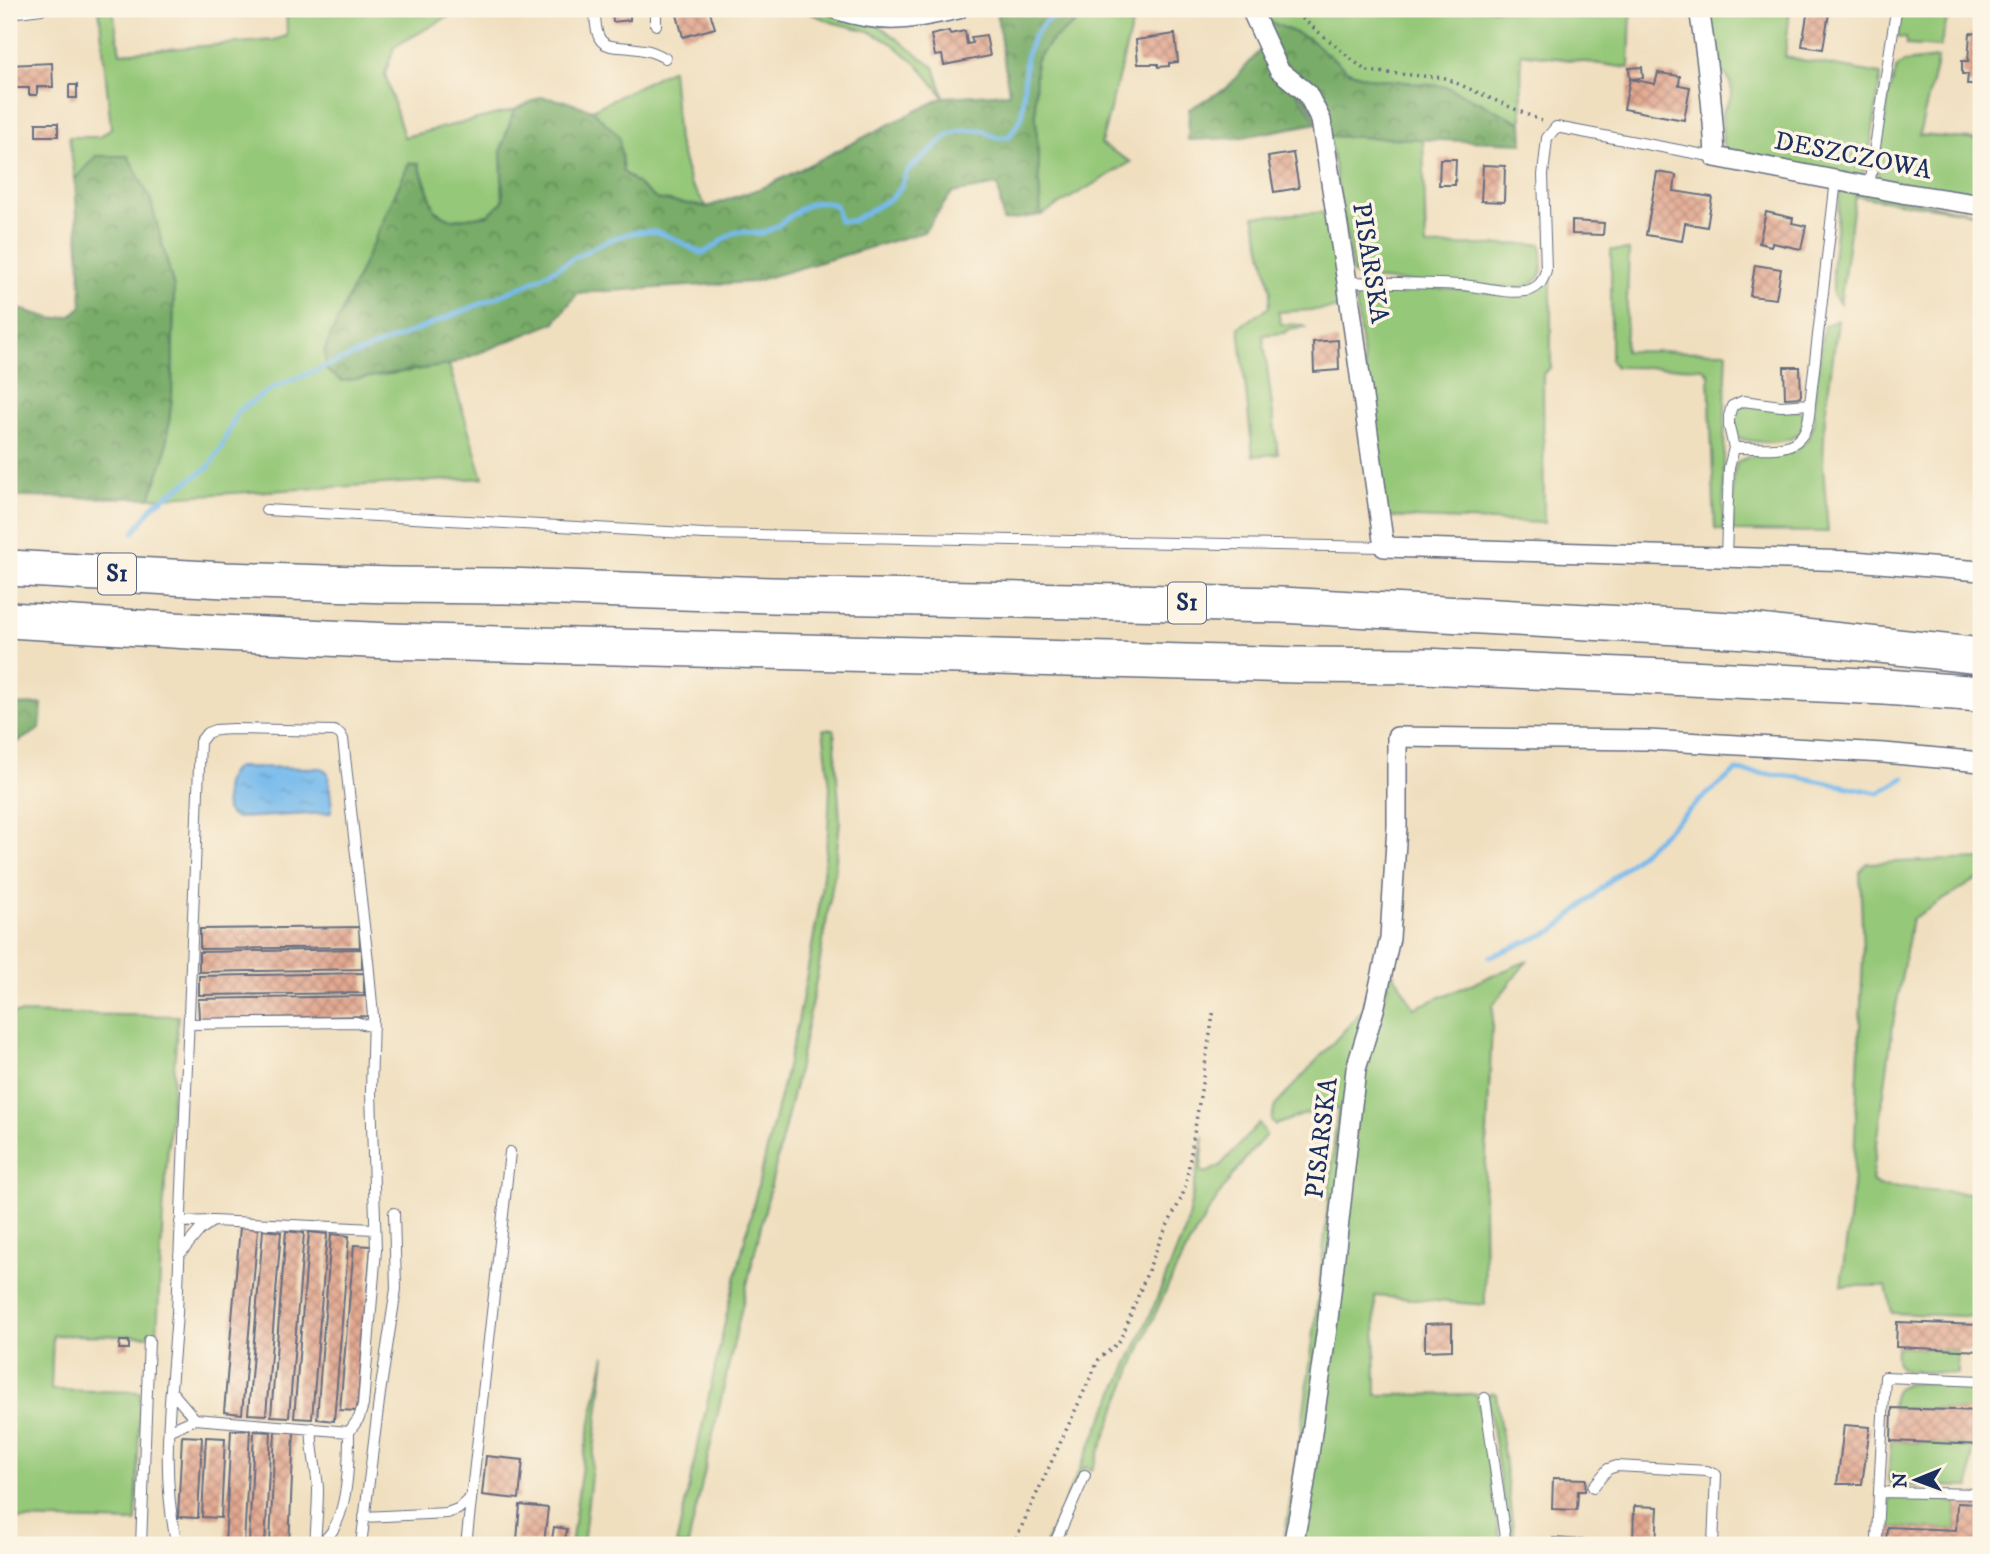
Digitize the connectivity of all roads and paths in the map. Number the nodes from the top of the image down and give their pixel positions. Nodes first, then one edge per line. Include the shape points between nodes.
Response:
1 (42, 9) edge
2 (595, 9) edge
3 (656, 9) edge
4 (835, 9) edge
5 (958, 9) edge
6 (1251, 9) edge
7 (1284, 9) edge
8 (1699, 9) edge
9 (1896, 11) dead end
10 (9, 13) edge
11 (656, 25) dead end
12 (665, 58) dead end
13 (1556, 127) junction
14 (1715, 157) junction
15 (1836, 180) junction
16 (1869, 186) junction
17 (1981, 205) edge
18 (1347, 282) junction
19 (1810, 404) junction
20 (1734, 448) junction
21 (266, 510) dead end
22 (1384, 547) junction
23 (1727, 556) junction
24 (9, 568) edge
25 (1981, 571) edge
26 (9, 620) edge
27 (1981, 656) edge
28 (1981, 694) edge
29 (1981, 762) edge
30 (1214, 1009) dead end
31 (189, 1024) junction
32 (373, 1027) junction
33 (510, 1152) dead end
34 (394, 1213) dead end
35 (213, 1221) junction
36 (180, 1222) junction
37 (374, 1229) junction
38 (179, 1255) junction
39 (149, 1340) dead end
40 (1981, 1381) edge
41 (172, 1392) junction
42 (1485, 1398) dead end
43 (195, 1419) junction
44 (312, 1428) junction
45 (170, 1430) junction
46 (349, 1432) junction
47 (1085, 1475) dead end
48 (1593, 1487) dead end
49 (1880, 1492) junction
50 (1981, 1494) edge
51 (470, 1498) junction
52 (364, 1517) junction
53 (1877, 1538) dead end
54 (141, 1545) edge
55 (177, 1545) edge
56 (316, 1545) edge
57 (361, 1545) edge
58 (466, 1545) edge
59 (1013, 1545) edge
60 (1054, 1545) edge
61 (1293, 1545) edge
62 (1506, 1545) edge
63 (1713, 1545) edge

1 - 10 lane
2 - 12 lane via 603,44 646,50
3 - 11 lane
4 - 5 street via 881,20
6 - 18 street, PISARSKA via 1279,70 1307,93 1321,120
7 - 13 path via 1293,10 1366,71 1445,78
8 - 14 street
9 - 16 lane
13 - 14 lane, DESZCZOWA
13 - 18 lane via 1545,145 1546,270 1537,287 1512,291
14 - 15 street, DESZCZOWA
15 - 16 street, DESZCZOWA
15 - 19 lane
16 - 17 street, DESZCZOWA
18 - 22 street, PISARSKA
19 - 20 lane via 1807,429 1794,444
19 - 20 lane via 1736,402 1729,416
20 - 23 lane
21 - 22 lane via 704,534
22 - 23 street
23 - 25 street
24 - 27 highway, S1 via 225,580 1281,605 1749,631
26 - 28 highway, S1 via 390,641 1424,666
29 - 61 street, PISARSKA via 1647,740 1397,737 1390,937 1356,1069 1327,1328
30 - 59 path via 1182,1197 1123,1334 1099,1359
31 - 32 lane via 356,1022
31 - 32 lane via 200,741 215,730 233,729 334,731 343,739
31 - 36 lane
32 - 37 lane
33 - 51 lane
34 - 52 lane via 396,1289
35 - 36 lane
35 - 37 lane
35 - 38 lane
36 - 38 lane
37 - 46 lane via 375,1270 363,1405
38 - 41 lane
39 - 54 lane
40 - 49 lane via 1885,1377
41 - 43 lane
41 - 45 lane
42 - 62 lane
43 - 44 lane
43 - 45 lane
44 - 46 lane
44 - 56 lane via 318,1490
45 - 55 lane via 169,1498
46 - 56 lane via 340,1515 327,1538
47 - 60 lane
48 - 63 lane via 1608,1469 1617,1466 1716,1475
49 - 50 lane
49 - 53 lane
51 - 52 lane via 447,1513
51 - 58 lane
52 - 57 lane

